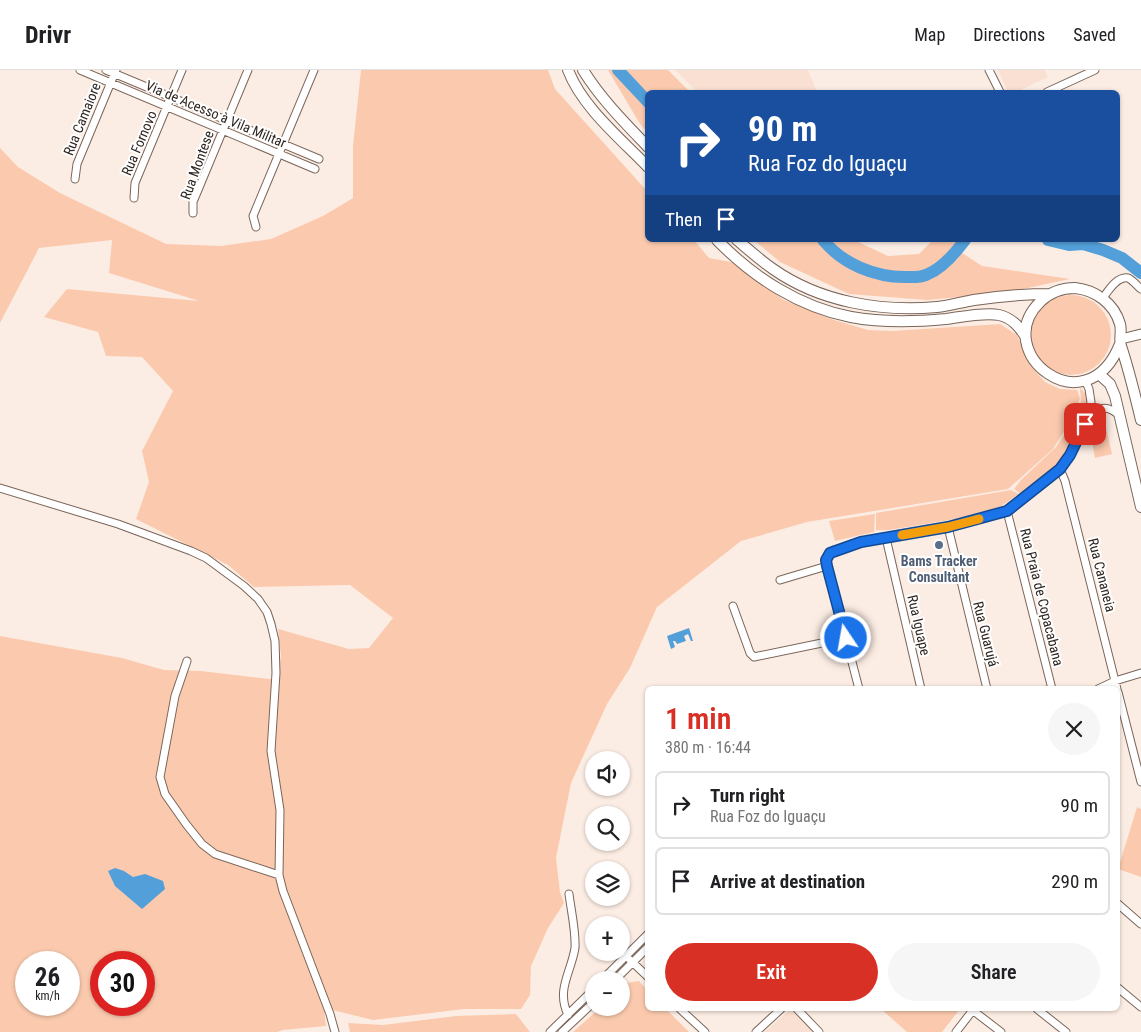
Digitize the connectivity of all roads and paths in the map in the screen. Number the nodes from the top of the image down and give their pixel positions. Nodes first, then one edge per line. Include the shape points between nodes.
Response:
1 (80, 70) edge
2 (106, 70) edge
3 (182, 70) edge
4 (248, 70) edge
5 (314, 70) edge
6 (568, 70) edge
7 (583, 70) edge
8 (989, 70) edge
9 (1095, 70) edge
10 (115, 72) edge
11 (111, 83) junction
12 (999, 90) edge
13 (1051, 90) edge
14 (171, 98) junction
15 (167, 107) junction
16 (227, 121) junction
17 (223, 130) junction
18 (645, 144) edge
19 (283, 145) junction
20 (278, 155) junction
21 (319, 159) dead end
22 (645, 164) edge
23 (315, 169) dead end
24 (75, 179) dead end
25 (134, 198) dead end
26 (194, 213) dead end
27 (256, 227) dead end
28 (719, 242) edge
29 (739, 242) edge
30 (1141, 289) edge
31 (1050, 294) junction
32 (1103, 298) junction
33 (1141, 334) edge
34 (1025, 336) junction
35 (1121, 341) junction
36 (1099, 374) junction
37 (1085, 380) junction
38 (1119, 415) junction
39 (1141, 420) edge
40 (1085, 424) junction
41 (1060, 469) junction
42 (0, 488) edge
43 (1141, 507) edge
44 (1007, 511) junction
45 (948, 527) junction
46 (886, 538) junction
47 (827, 566) junction
48 (780, 580) dead end
49 (733, 606) dead end
50 (846, 638) junction
51 (187, 661) dead end
52 (1141, 673) edge
53 (858, 686) edge
54 (920, 686) edge
55 (986, 686) edge
56 (1051, 686) edge
57 (1116, 686) edge
58 (1119, 686) edge
59 (1120, 703) edge
60 (1141, 782) edge
61 (279, 876) junction
62 (570, 894) dead end
63 (1120, 906) edge
64 (1141, 924) edge
65 (645, 937) edge
66 (645, 950) edge
67 (630, 952) edge
68 (621, 961) edge
69 (630, 961) edge
70 (632, 963) junction
71 (611, 971) edge
72 (624, 971) edge
73 (645, 974) edge
74 (1120, 990) edge
75 (585, 998) edge
76 (1141, 1007) edge
77 (585, 1010) edge
78 (682, 1011) edge
79 (779, 1011) edge
80 (799, 1011) edge
81 (971, 1011) edge
82 (973, 1011) edge
83 (1040, 1011) edge
84 (568, 1015) junction
85 (335, 1032) edge
86 (550, 1032) edge
87 (562, 1032) edge
88 (705, 1032) edge
89 (756, 1032) edge
90 (819, 1032) edge
91 (956, 1032) edge
92 (1001, 1032) edge
93 (1066, 1032) edge

1 - 11 street, Via de Acesso à Vila Militar
2 - 10 street
3 - 14 street, Rua Fornovo
4 - 16 street, Rua Montese
5 - 19 street
6 - 22 main road via 592,108
7 - 18 main road via 605,101
8 - 12 street
9 - 13 street
10 - 11 street, Rua Camaiore
10 - 14 street
11 - 15 street, Via de Acesso à Vila Militar
11 - 24 street, Rua Camaiore via 77,164
14 - 15 street, Rua Fornovo
14 - 16 street
15 - 17 street, Via de Acesso à Vila Militar
15 - 25 street, Rua Fornovo via 135,183
16 - 17 street, Rua Montese
16 - 19 street
17 - 20 street, Via de Acesso à Vila Militar
17 - 26 street, Rua Montese via 194,202
19 - 20 street
19 - 21 street
20 - 23 street, Via de Acesso à Vila Militar
20 - 27 street via 253,216
28 - 34 main road via 764,280 821,309 882,322 920,322 998,314 1012,320
29 - 31 main road via 773,270 794,282 854,303 937,307 1026,294
30 - 32 street via 1130,279 1122,278
31 - 32 main road via 1066,289 1083,289
31 - 34 main road via 1032,312
32 - 35 main road via 1120,323
33 - 35 street
34 - 37 main road via 1033,359 1050,376 1073,382
35 - 36 main road via 1110,364
35 - 39 main road
36 - 37 main road
36 - 38 main road via 1113,389
37 - 40 street via 1091,402
38 - 40 street via 1108,408 1100,408
38 - 43 main road
40 - 41 street
41 - 44 street
41 - 57 street, Rua Cananeia via 1068,490
42 - 61 street via 118,524 191,551 206,558 258,599 272,624 275,641 271,751 280,810
44 - 45 street
44 - 56 street, Rua Praia de Copacabana
45 - 46 street
45 - 55 street, Rua Guarujá
46 - 47 street via 861,542 830,553
46 - 54 street, Rua Iguape
47 - 48 street
47 - 50 street
49 - 50 street via 751,656 759,658
50 - 53 street
51 - 61 street via 175,696 161,764 160,777 165,794 208,850
52 - 58 street
59 - 60 street, Rua Cananeia
61 - 85 street
62 - 84 street via 575,948 563,989 563,1005
63 - 64 street
65 - 67 street
66 - 70 street
68 - 71 street
69 - 70 street
70 - 72 street
70 - 73 street
74 - 76 street
75 - 84 street
77 - 87 street
78 - 88 street
79 - 89 street
80 - 90 street
81 - 91 street
82 - 92 street
83 - 93 street
84 - 86 street

